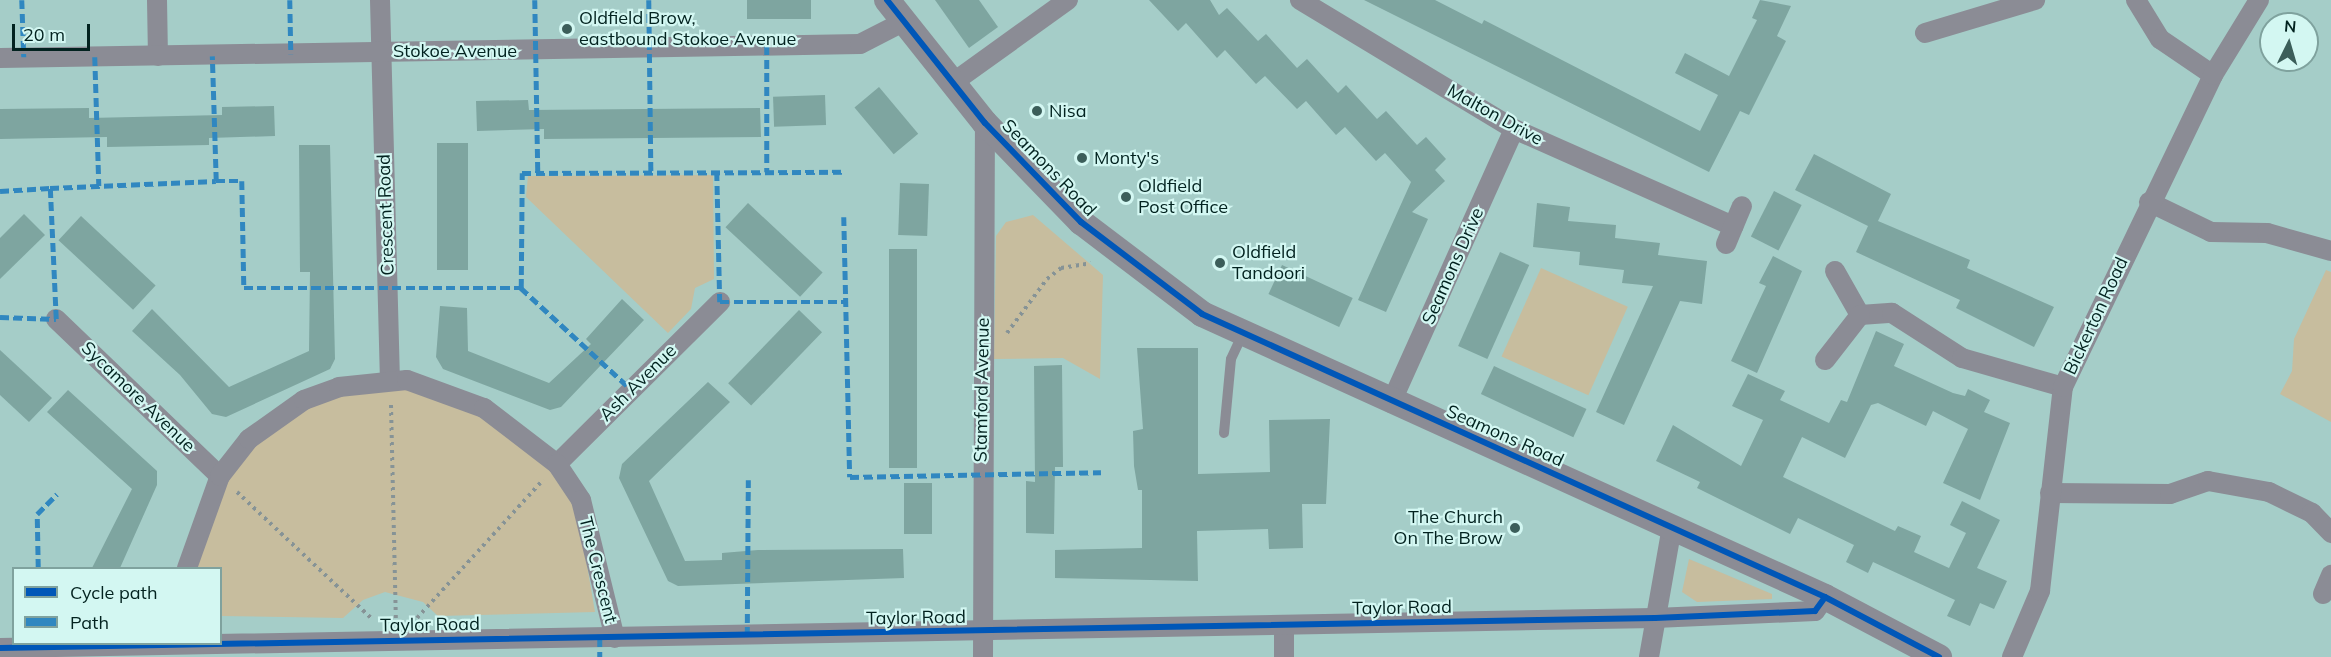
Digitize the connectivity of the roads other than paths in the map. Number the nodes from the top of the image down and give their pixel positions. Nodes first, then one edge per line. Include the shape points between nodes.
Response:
1 (157, 0) edge
2 (380, 0) edge
3 (887, 0) edge
4 (1068, 0) edge
5 (1300, 0) edge
6 (2036, 0) edge
7 (2136, 0) edge
8 (2259, 0) edge
9 (903, 22) junction
10 (1925, 33) dead end
11 (380, 51) junction
12 (158, 56) junction
13 (0, 58) edge
14 (2213, 75) junction
15 (951, 84) junction
16 (984, 123) junction
17 (1514, 129) junction
18 (2149, 202) junction
19 (1742, 207) dead end
20 (1733, 226) junction
21 (1726, 244) dead end
22 (2331, 251) edge
23 (1835, 271) dead end
24 (720, 302) dead end
25 (1860, 315) junction
26 (56, 319) dead end
27 (1242, 334) junction
28 (1825, 360) dead end
29 (390, 378) junction
30 (2063, 387) junction
31 (1391, 403) junction
32 (1224, 433) dead end
33 (557, 464) junction
34 (220, 476) junction
35 (2050, 493) junction
36 (1672, 526) junction
37 (2331, 533) edge
38 (187, 567) edge
39 (2331, 575) edge
40 (2323, 594) dead end
41 (1825, 597) junction
42 (1655, 618) junction
43 (1284, 626) junction
44 (983, 632) junction
45 (615, 638) junction
46 (134, 645) edge
47 (222, 645) edge
48 (0, 648) edge
49 (396, 649) edge
50 (983, 657) edge
51 (1284, 657) edge
52 (1649, 657) edge
53 (1939, 657) edge
54 (2012, 657) edge

1 - 12 street
2 - 11 street, Crescent Road
3 - 9 street, Seamons Road
4 - 15 street
5 - 17 street, Malton Drive
6 - 10 street
7 - 14 street via 2160,39
8 - 14 street, Bickerton Road
9 - 11 street, Stokoe Avenue via 860,44
9 - 15 street, Seamons Road
11 - 12 street, Stokoe Avenue
11 - 29 street, Crescent Road
12 - 13 street, Stokoe Avenue
14 - 18 street, Bickerton Road
15 - 16 street, Seamons Road
16 - 27 street, Seamons Road via 1081,222 1135,267
16 - 44 street, Stamford Avenue
17 - 20 street, Malton Drive
17 - 31 street, Seamons Drive
18 - 22 street via 2211,232 2267,233
18 - 30 street, Bickerton Road
19 - 20 street
20 - 21 street
23 - 25 street
24 - 33 street, Ash Avenue
25 - 28 street
25 - 30 street via 1892,313 1962,358
26 - 34 street, Sycamore Avenue
27 - 31 street, Seamons Road
27 - 32 lane via 1231,359
29 - 33 street, The Crescent via 443,389 484,408
29 - 34 street, The Crescent via 304,400 249,439
30 - 35 street, Bickerton Road
31 - 36 street, Seamons Road
33 - 45 street, The Crescent via 581,500
34 - 38 street, The Crescent
35 - 37 street via 2170,495 2208,481 2269,492 2312,513
35 - 54 street, Bickerton Road via 2040,591
36 - 41 street, Seamons Road
36 - 42 street
39 - 40 street
41 - 42 street, Taylor Road via 1815,611
41 - 53 street, Seamons Road
42 - 43 street, Taylor Road
42 - 52 street
43 - 44 street, Taylor Road
43 - 51 street
44 - 45 street, Taylor Road
44 - 50 street, Stamford Avenue
45 - 49 street, Taylor Road
46 - 48 street, Taylor Road
47 - 49 street, Taylor Road

